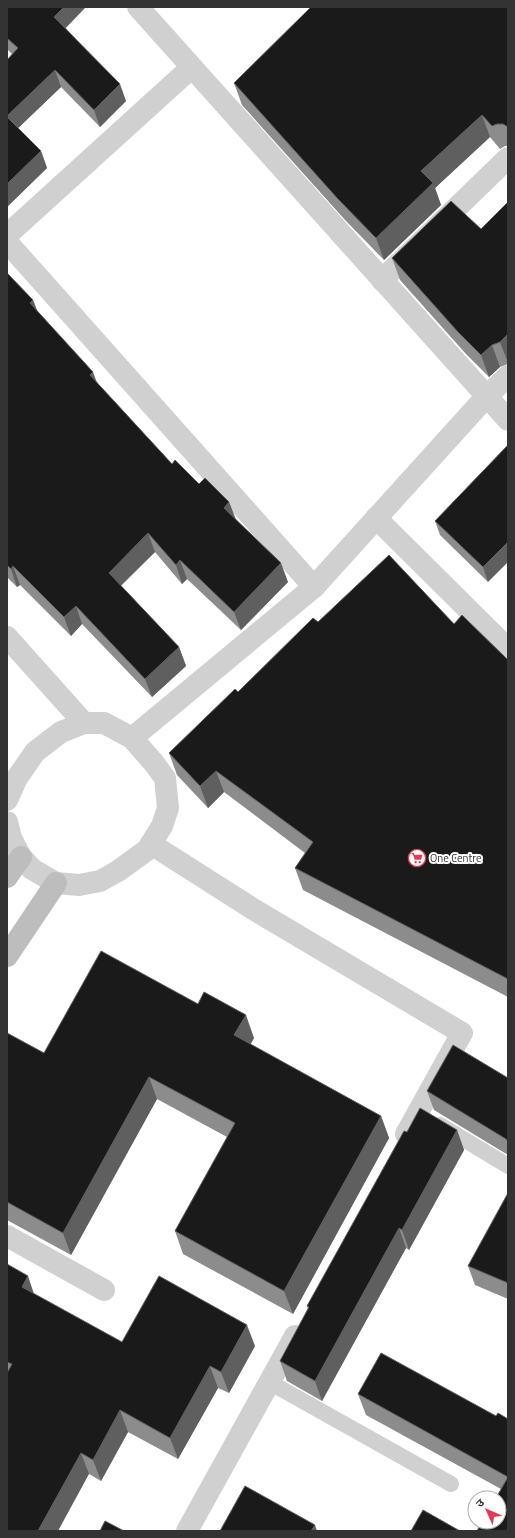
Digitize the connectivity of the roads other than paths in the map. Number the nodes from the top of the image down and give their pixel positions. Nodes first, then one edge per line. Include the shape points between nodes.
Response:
1 (138, 7) edge
2 (192, 68) junction
3 (508, 158) edge
4 (7, 235) edge
5 (7, 242) edge
6 (382, 280) junction
7 (508, 376) edge
8 (486, 397) junction
9 (508, 420) edge
10 (376, 518) junction
11 (314, 587) junction
12 (7, 637) edge
13 (508, 649) edge
14 (84, 723) junction
15 (132, 738) junction
16 (7, 800) edge
17 (7, 822) edge
18 (151, 844) junction
19 (21, 857) junction
20 (7, 877) edge
21 (56, 883) junction
22 (7, 956) edge
23 (418, 1111) junction
24 (396, 1153) edge
25 (508, 1166) edge
26 (7, 1236) edge
27 (104, 1290) dead end
28 (304, 1319) edge
29 (269, 1382) junction
30 (451, 1484) dead end
31 (187, 1531) edge

1 - 2 street
2 - 4 street
2 - 6 street
3 - 6 street
5 - 11 street
6 - 8 street
7 - 8 street
8 - 9 street
8 - 10 street
10 - 11 street
10 - 13 street
11 - 15 street
12 - 14 street
14 - 15 street via 104,723
14 - 16 street via 61,732 35,752 17,778
15 - 18 street via 164,778 168,808 162,826
17 - 19 street via 11,838
18 - 21 street via 147,850 118,871 100,880 79,885
18 - 23 street via 260,913 462,1033
19 - 20 street
19 - 21 street via 32,869
21 - 22 street
23 - 24 street
23 - 25 lane
26 - 27 street
28 - 29 street
29 - 30 lane
29 - 31 street

